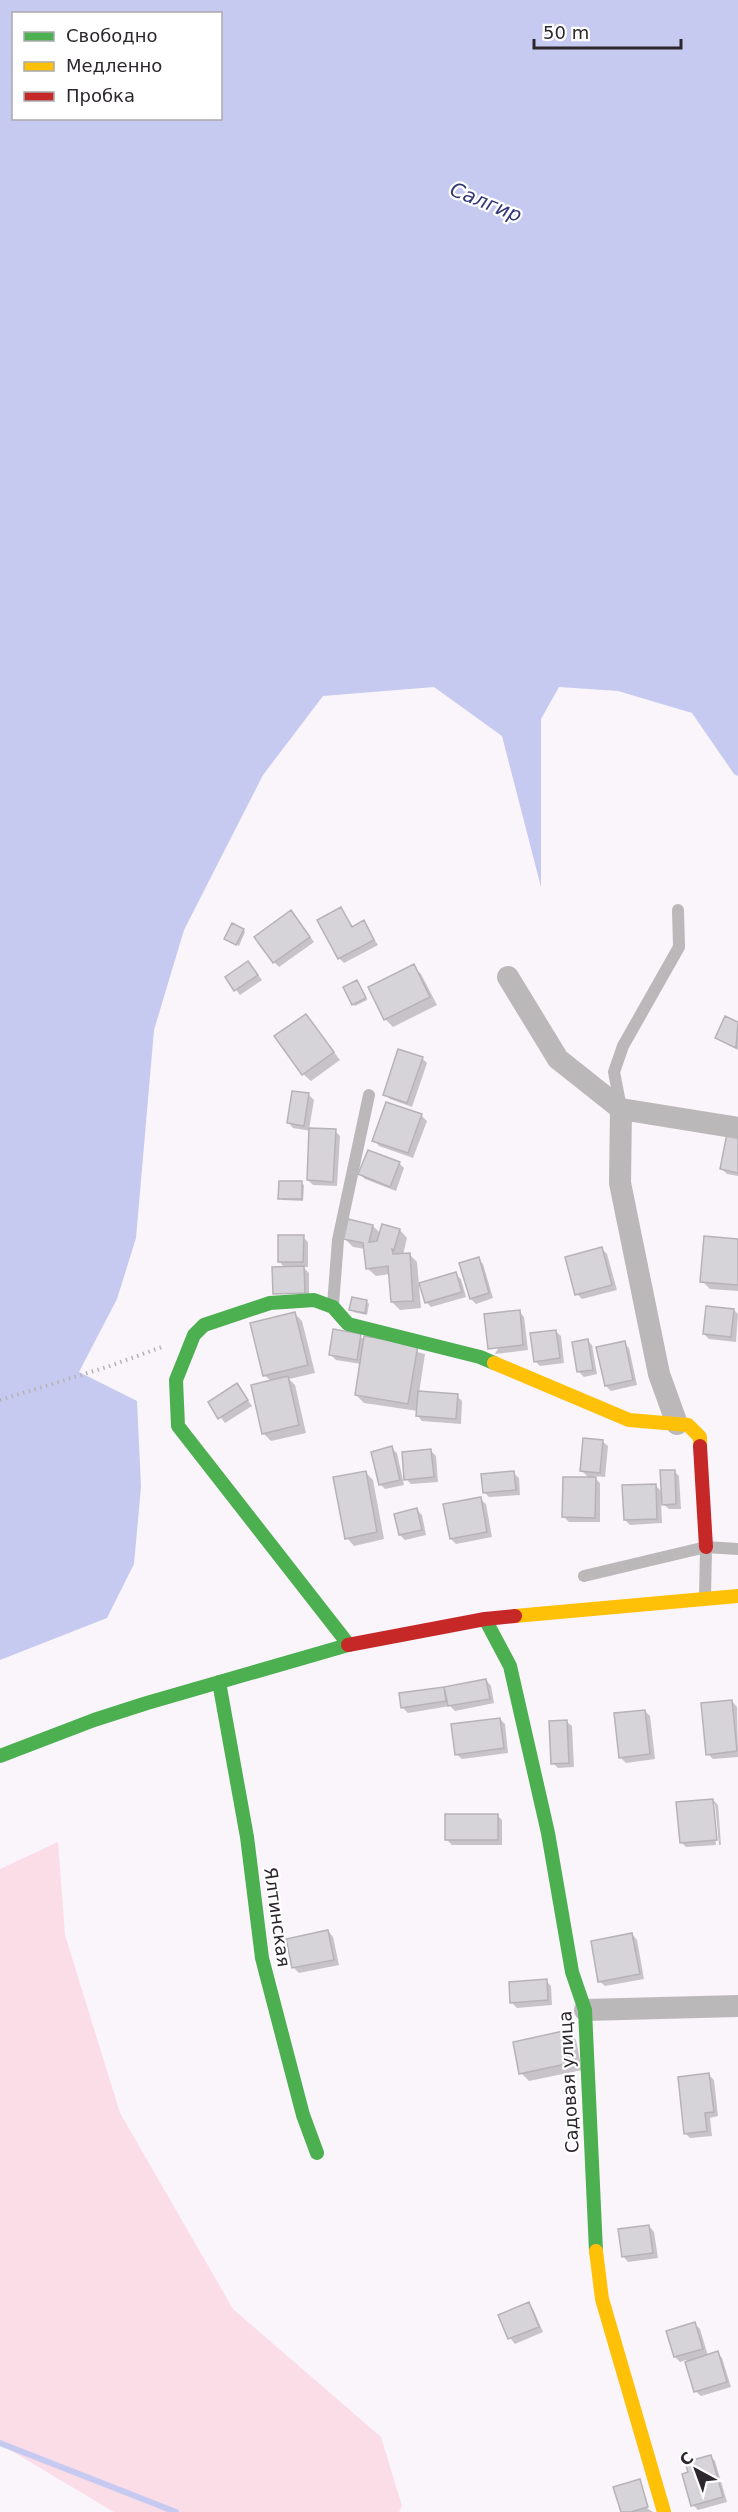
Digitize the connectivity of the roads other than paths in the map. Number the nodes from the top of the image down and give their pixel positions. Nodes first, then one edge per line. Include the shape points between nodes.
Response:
1 (678, 909) dead end
2 (508, 977) dead end
3 (369, 1095) dead end
4 (621, 1109) junction
5 (738, 1128) edge
6 (333, 1306) junction
7 (677, 1424) junction
8 (706, 1547) junction
9 (738, 1549) edge
10 (584, 1576) dead end
11 (738, 1596) edge
12 (705, 1598) junction
13 (485, 1619) junction
14 (348, 1645) junction
15 (219, 1682) junction
16 (0, 1756) edge
17 (738, 2006) edge
18 (585, 2010) junction
19 (317, 2152) dead end
20 (664, 2512) edge

1 - 4 lane via 679,947 623,1046 614,1072
2 - 4 street via 558,1059
3 - 6 lane via 338,1240
4 - 5 street
4 - 7 street via 620,1183 659,1374
6 - 7 street via 348,1324 480,1357 628,1420
6 - 14 street via 314,1300 270,1303 204,1325 194,1335 176,1380 178,1426
7 - 8 street via 688,1425 700,1437
8 - 9 lane
8 - 10 lane
8 - 12 lane
11 - 12 street
12 - 13 street
13 - 14 street
13 - 18 street, Садовая улица via 510,1666 548,1833 572,1972
14 - 15 street
15 - 16 street via 94,1719
15 - 19 street, Ялтинская via 247,1837 262,1958 303,2115
17 - 18 street
18 - 20 street, Садовая улица via 596,2250 602,2299

